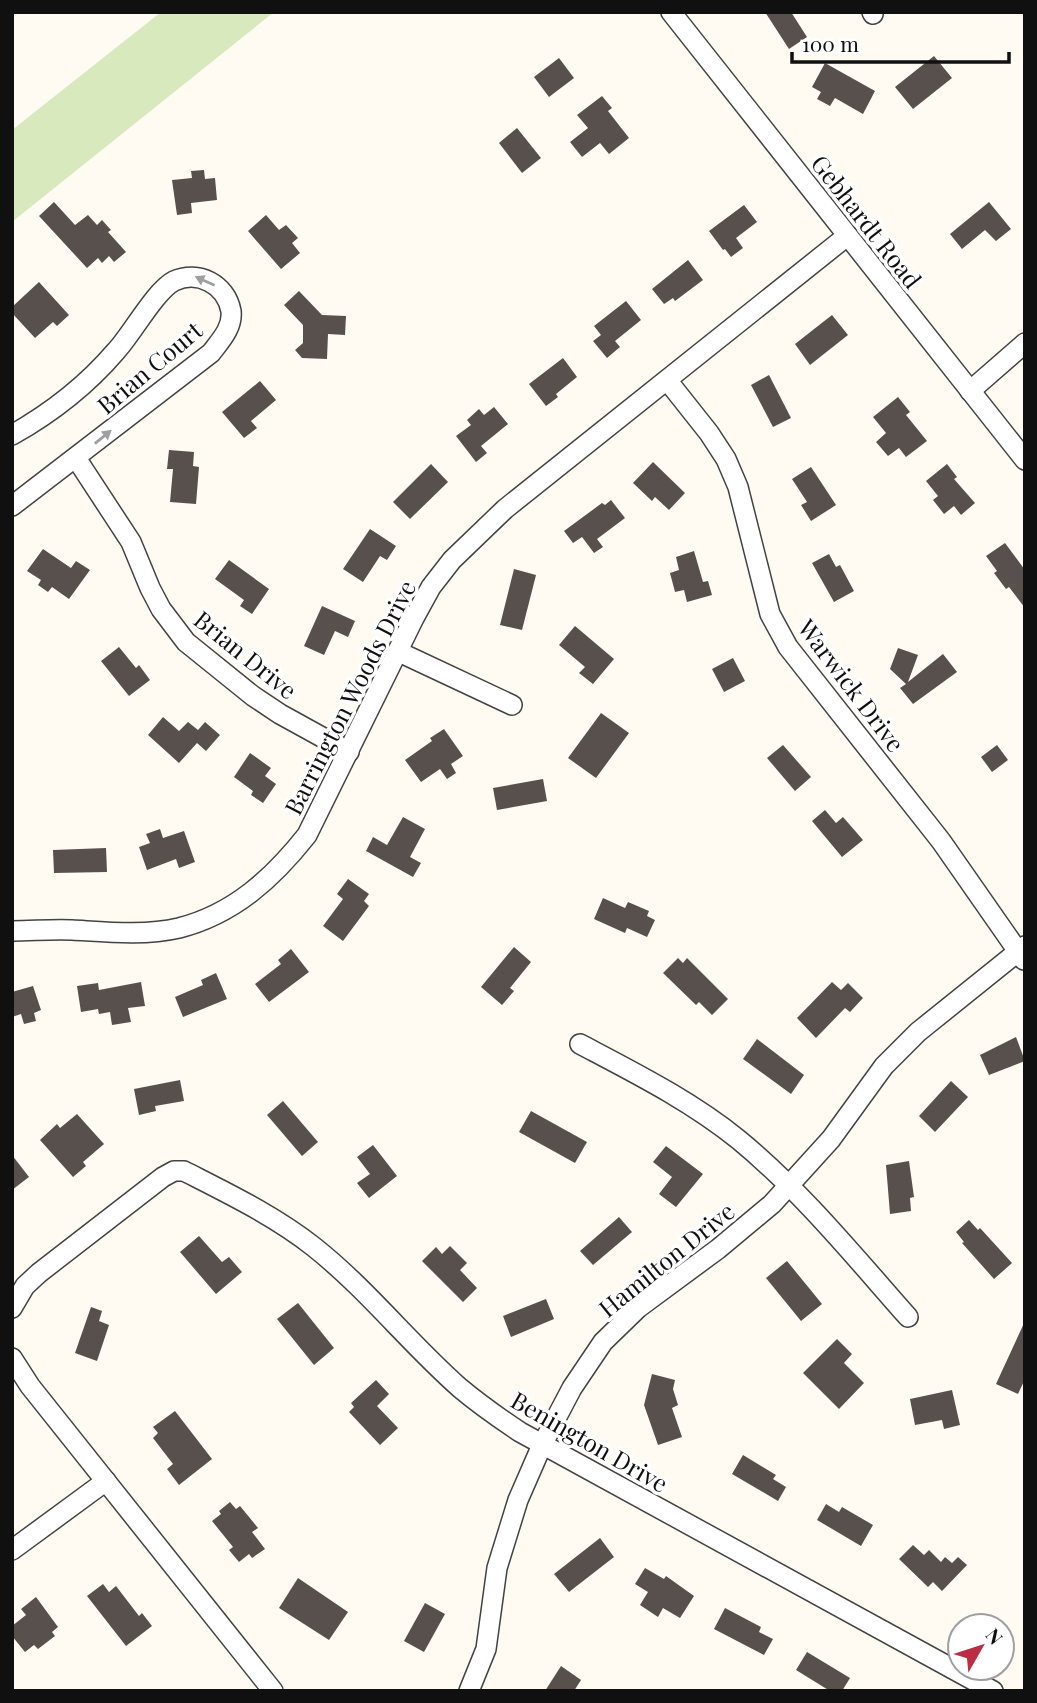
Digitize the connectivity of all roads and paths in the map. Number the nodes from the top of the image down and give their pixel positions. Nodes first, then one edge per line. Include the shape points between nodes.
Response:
1 (671, 12) edge
2 (847, 236) junction
3 (1025, 343) edge
4 (667, 380) junction
5 (970, 391) junction
6 (12, 435) edge
7 (76, 458) junction
8 (1025, 460) edge
9 (12, 506) edge
10 (399, 652) junction
11 (512, 705) dead end
12 (349, 752) junction
13 (12, 931) edge
14 (1022, 952) edge
15 (580, 1044) dead end
16 (790, 1187) junction
17 (12, 1308) edge
18 (908, 1317) dead end
19 (12, 1358) edge
20 (542, 1445) junction
21 (106, 1481) junction
22 (12, 1550) edge
23 (273, 1691) edge
24 (469, 1691) edge
25 (993, 1691) edge

1 - 2 street, Gebhardt Road
2 - 4 street, Barrington Woods Drive
2 - 5 street, Gebhardt Road
3 - 5 street
4 - 10 street, Barrington Woods Drive via 473,537 431,587
4 - 14 street, Warwick Drive via 709,433 734,478 770,614 788,648 941,841
5 - 8 street, Gebhardt Road
7 -> 6 street, Brian Court via 211,353 227,332 231,313 224,294 210,280 190,276 172,282 94,374 51,412
7 - 9 street, Brian Court
7 - 12 street, Brian Drive via 131,542 161,609 186,642 262,702
10 - 11 street
10 - 12 street, Barrington Woods Drive
12 - 13 street, Barrington Woods Drive via 307,835 265,883 228,909 180,928 156,931
14 - 16 street, Hamilton Drive via 918,1032 884,1066
15 - 16 street via 700,1112
16 - 18 street
16 - 20 street, Hamilton Drive via 741,1231 638,1308 603,1342
17 - 20 street, Benington Drive via 39,1273 163,1177 180,1170 245,1202 312,1245 458,1387
19 - 21 street
20 - 24 street, Hamilton Drive via 504,1540 486,1649
20 - 25 street, Benington Drive
21 - 22 street
21 - 23 street

